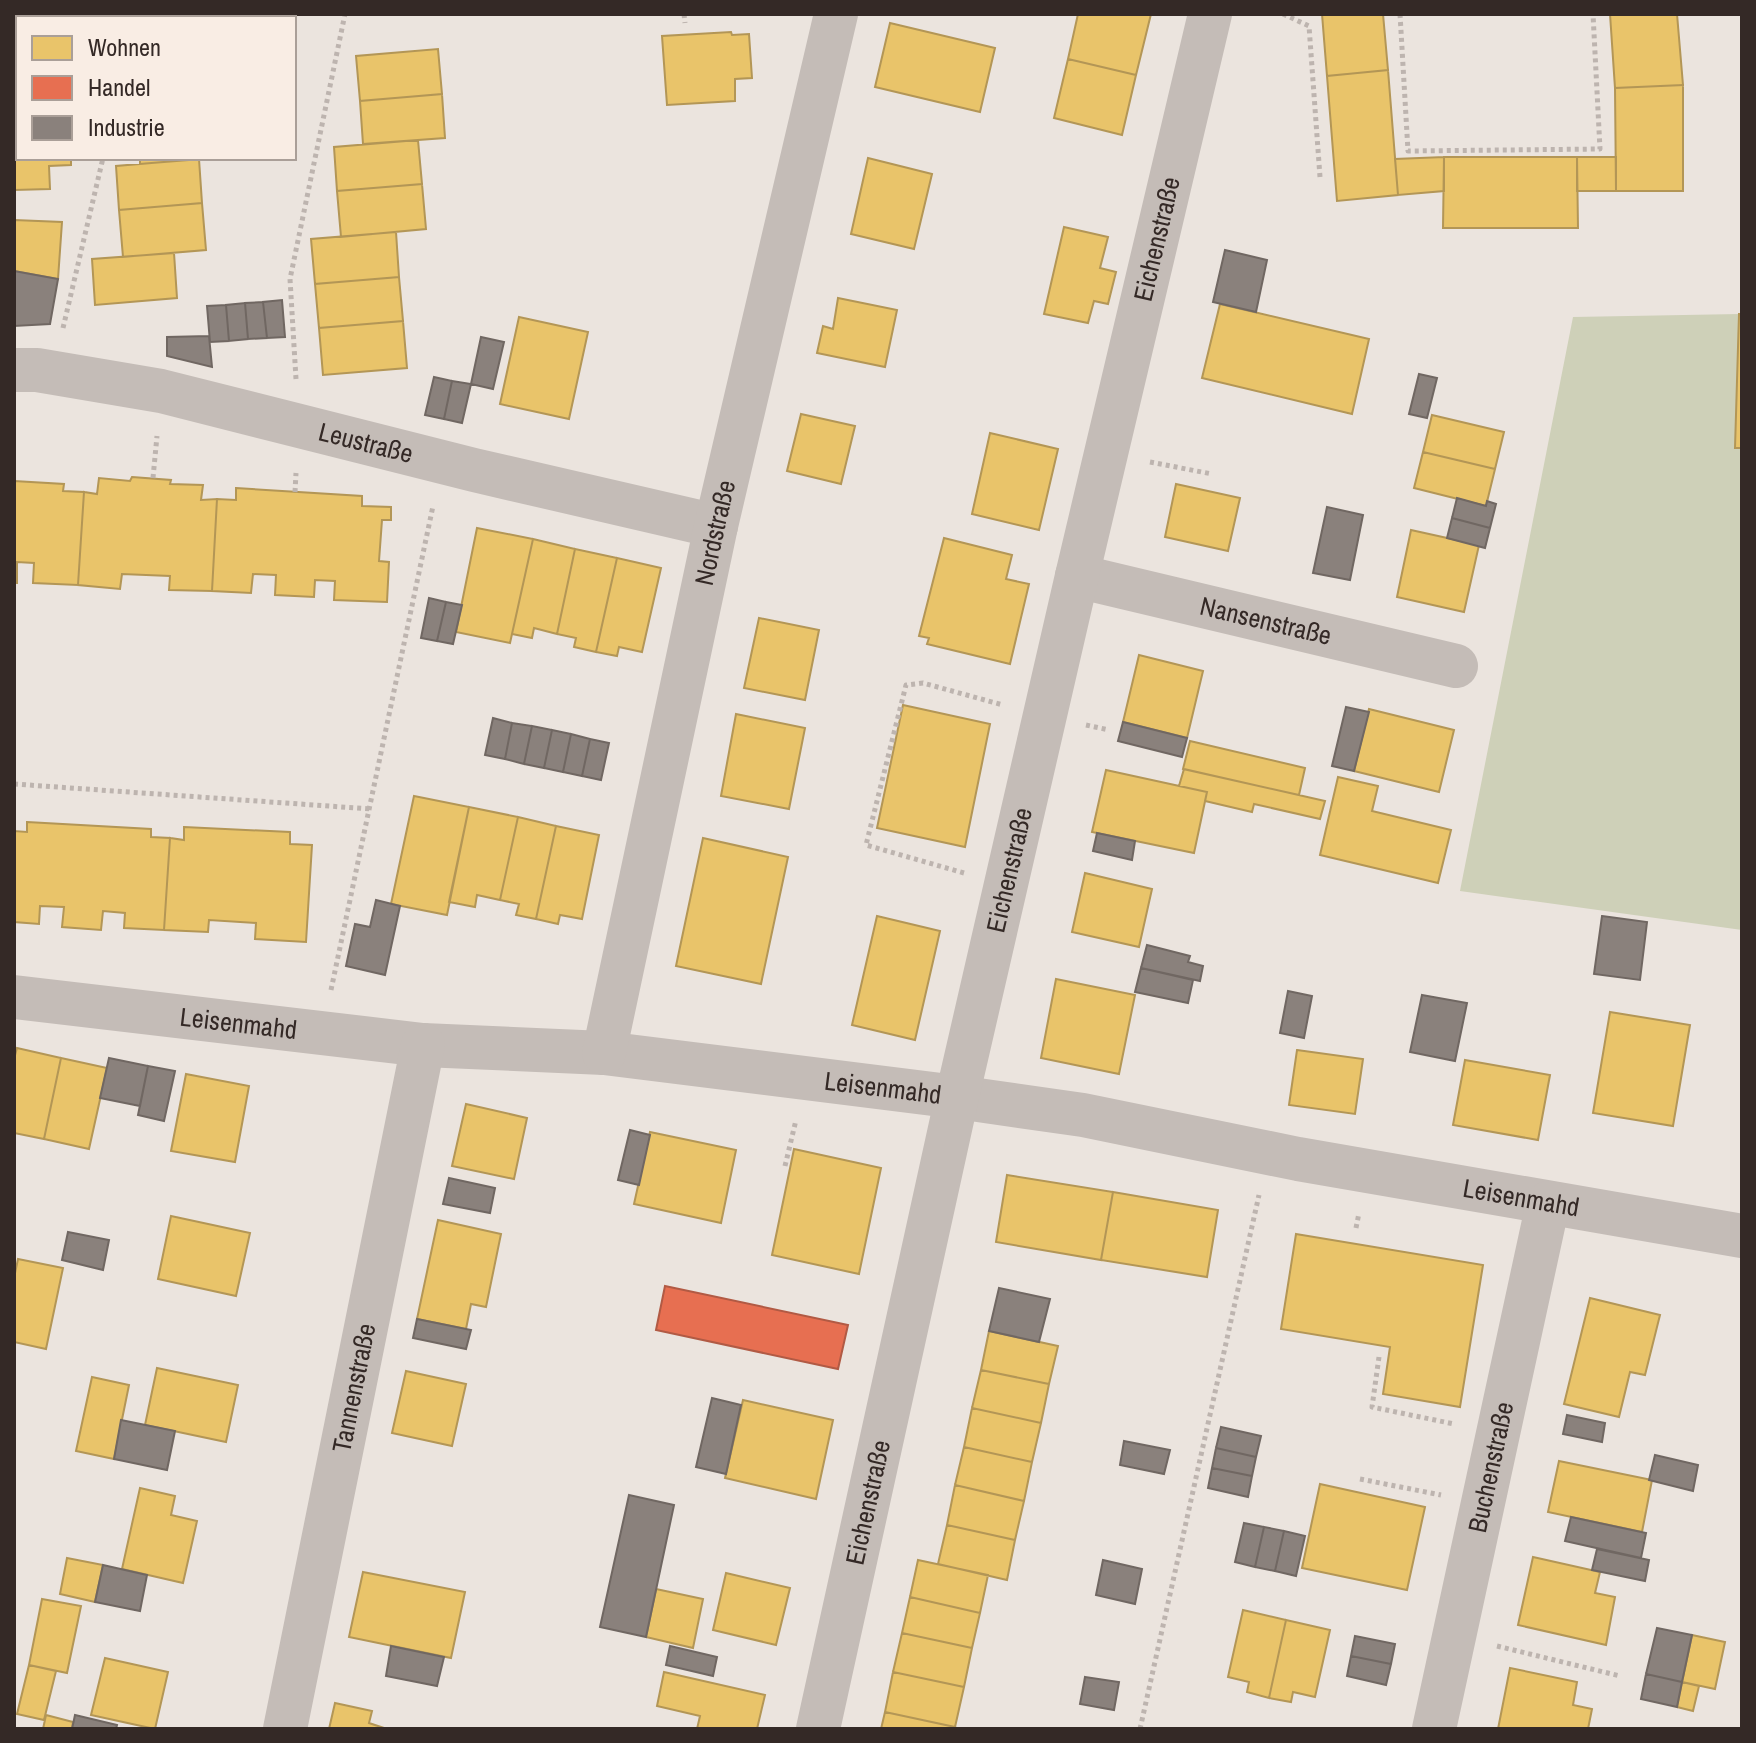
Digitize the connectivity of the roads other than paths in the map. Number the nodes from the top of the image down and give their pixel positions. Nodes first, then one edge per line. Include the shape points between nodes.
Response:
1 (836, 14) edge
2 (1210, 14) edge
3 (33, 371) edge
4 (716, 526) junction
5 (1077, 576) junction
6 (1456, 666) dead end
7 (14, 997) edge
8 (423, 1045) junction
9 (604, 1053) junction
10 (957, 1097) junction
11 (1548, 1203) junction
12 (1742, 1236) edge
13 (285, 1729) edge
14 (818, 1729) edge
15 (1434, 1729) edge

1 - 4 street, Nordstraße
2 - 5 street, Eichenstraße
3 - 4 street, Leustraße via 161,391
4 - 9 street, Nordstraße
5 - 6 street, Nansenstraße
5 - 10 street, Eichenstraße
7 - 8 street, Leisenmahd
8 - 9 street, Leisenmahd
8 - 13 street, Tannenstraße
9 - 10 street, Leisenmahd
10 - 11 street, Leisenmahd via 1083,1115
10 - 14 street, Eichenstraße
11 - 12 street, Leisenmahd
11 - 15 street, Buchenstraße

